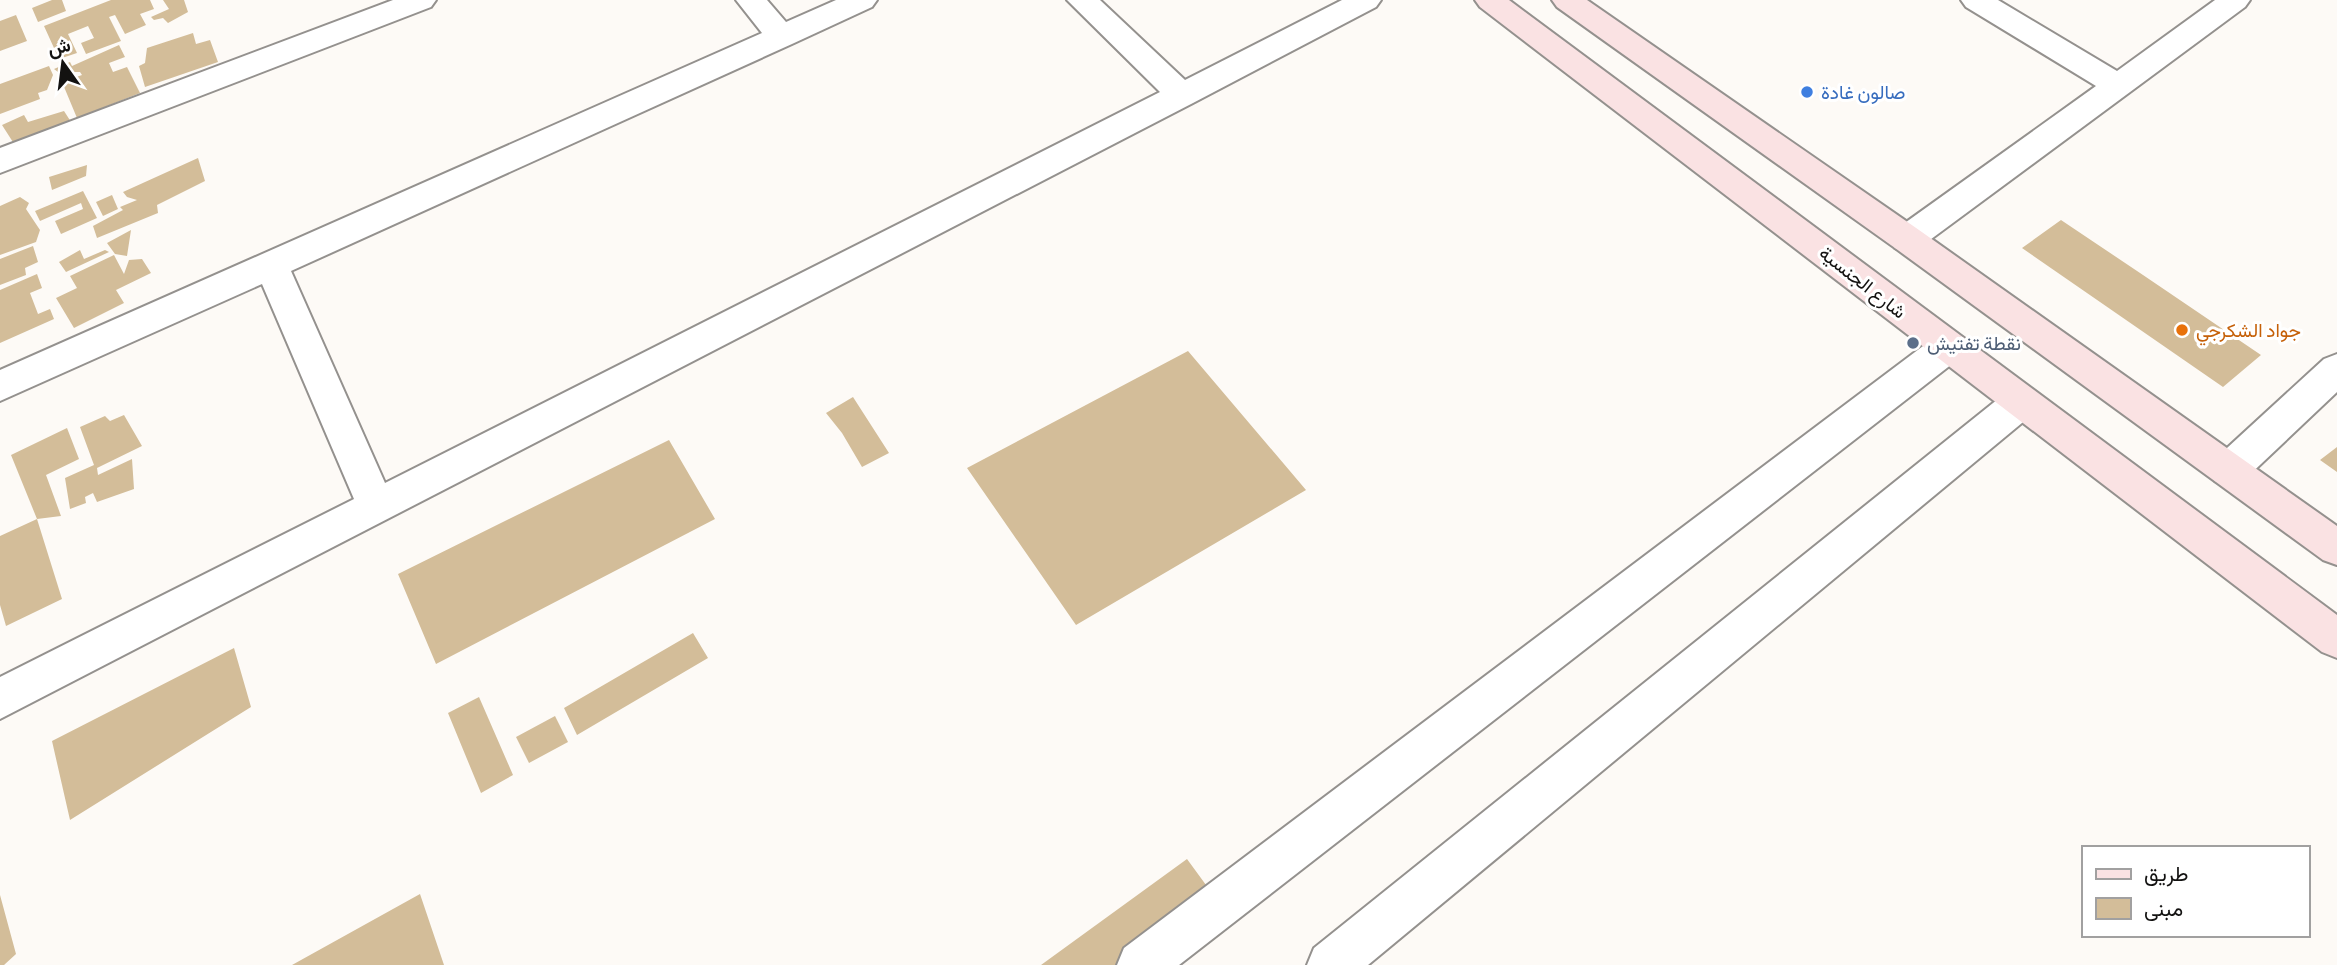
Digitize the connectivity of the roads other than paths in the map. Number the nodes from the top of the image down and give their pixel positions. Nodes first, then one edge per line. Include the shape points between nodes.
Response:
1 (421, 0) edge
2 (751, 0) edge
3 (862, 0) edge
4 (1082, 0) edge
5 (1366, 0) edge
6 (1490, 0) edge
7 (1567, 0) edge
8 (1976, 0) edge
9 (2235, 0) edge
10 (781, 37) junction
11 (2119, 86) junction
12 (1182, 95) junction
13 (1751, 130) junction
14 (1702, 158) junction
15 (0, 161) edge
16 (1907, 239) junction
17 (271, 265) junction
18 (1948, 347) junction
19 (2337, 369) edge
20 (0, 386) edge
21 (2021, 402) junction
22 (2229, 470) junction
23 (376, 506) junction
24 (2337, 548) edge
25 (2337, 639) edge
26 (0, 699) edge
27 (1141, 965) edge
28 (1331, 965) edge

1 - 15 street
2 - 10 street
3 - 10 street
4 - 12 street
5 - 12 street
6 - 14 main road, شارع الجنسية
7 - 13 main road
8 - 11 street
9 - 11 street
10 - 17 street
11 - 16 street
12 - 23 street
13 - 14 main road
13 - 16 main road
14 - 18 main road, شارع الجنسية
16 - 22 main road
17 - 20 street
17 - 23 street
18 - 21 main road, شارع الجنسية
18 - 27 street
19 - 22 street
21 - 25 main road, شارع الجنسية
21 - 28 street
22 - 24 main road
23 - 26 street

